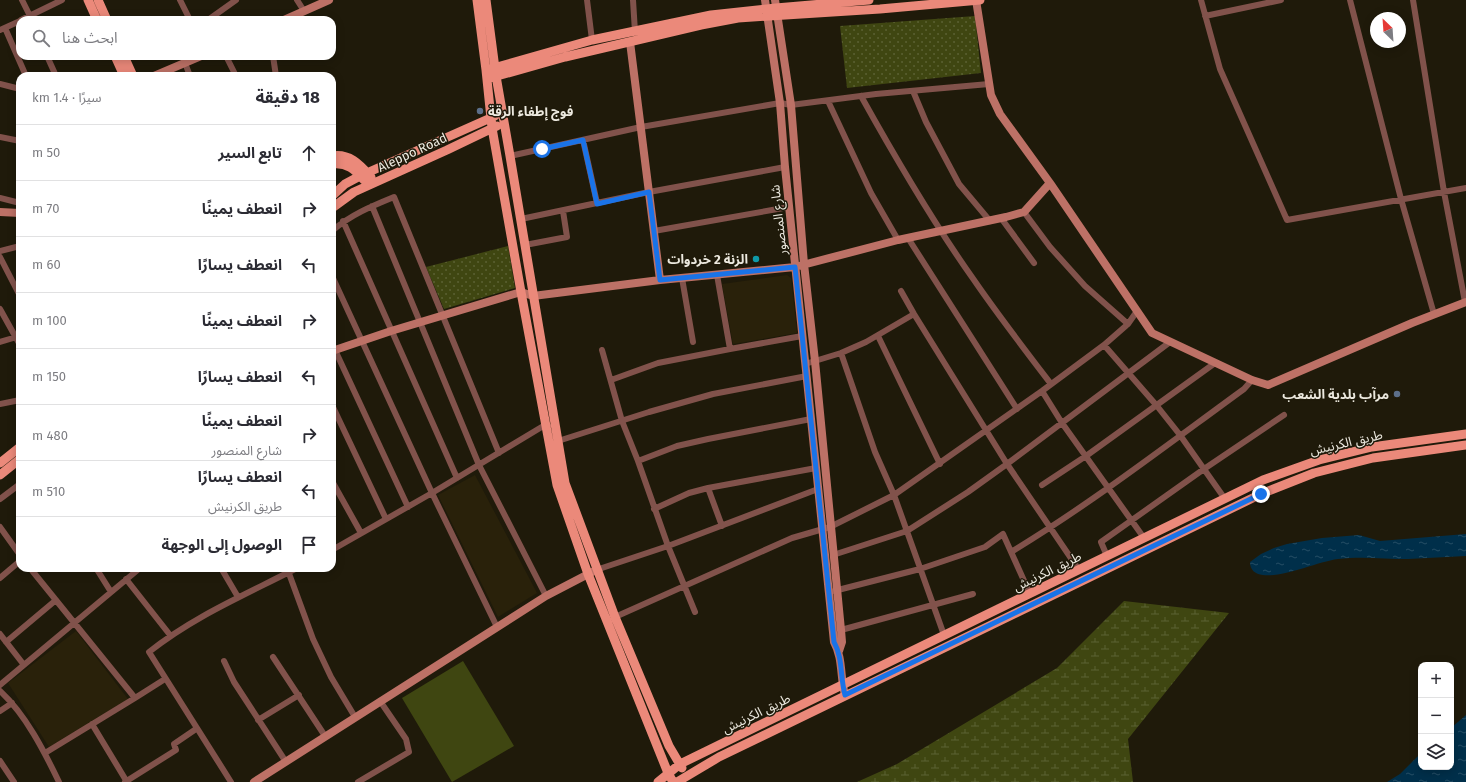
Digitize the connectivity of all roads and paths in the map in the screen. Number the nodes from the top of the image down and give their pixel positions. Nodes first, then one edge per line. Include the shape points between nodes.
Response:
1 (22, 0) edge
2 (62, 0) edge
3 (88, 0) edge
4 (98, 0) edge
5 (180, 0) edge
6 (297, 0) edge
7 (329, 0) edge
8 (477, 0) edge
9 (486, 0) edge
10 (587, 0) edge
11 (633, 0) edge
12 (869, 0) edge
13 (976, 0) edge
14 (980, 0) edge
15 (1201, 0) edge
16 (1280, 0) edge
17 (1350, 0) edge
18 (1413, 0) edge
19 (232, 1) edge
20 (766, 8) edge
21 (776, 8) edge
22 (304, 11) junction
23 (30, 16) edge
24 (34, 16) edge
25 (95, 16) edge
26 (105, 16) edge
27 (188, 16) edge
28 (213, 16) edge
29 (293, 16) edge
30 (1206, 16) junction
31 (16, 22) edge
32 (2, 29) edge
33 (635, 32) junction
34 (592, 40) junction
35 (630, 42) junction
36 (16, 56) edge
37 (18, 60) edge
38 (49, 60) edge
39 (117, 60) edge
40 (126, 60) edge
41 (192, 60) edge
42 (228, 60) edge
43 (274, 60) edge
44 (185, 63) junction
45 (24, 72) edge
46 (54, 72) edge
47 (122, 72) edge
48 (131, 72) edge
49 (164, 72) edge
50 (188, 72) edge
51 (234, 72) edge
52 (275, 72) edge
53 (491, 73) junction
54 (0, 84) edge
55 (989, 84) junction
56 (16, 88) edge
57 (913, 91) junction
58 (861, 96) junction
59 (828, 101) junction
60 (780, 103) junction
61 (791, 105) junction
62 (502, 113) junction
63 (491, 117) junction
64 (504, 123) junction
65 (641, 127) junction
66 (492, 128) junction
67 (0, 137) edge
68 (16, 139) edge
69 (583, 140) junction
70 (336, 156) edge
71 (510, 156) junction
72 (336, 164) edge
73 (785, 167) junction
74 (364, 174) junction
75 (1050, 183) junction
76 (372, 184) junction
77 (1466, 188) edge
78 (649, 192) junction
79 (1444, 192) junction
80 (336, 193) edge
81 (0, 198) edge
82 (1401, 199) junction
83 (16, 202) edge
84 (597, 204) junction
85 (336, 205) edge
86 (372, 206) junction
87 (789, 206) junction
88 (563, 211) junction
89 (0, 212) edge
90 (1024, 212) junction
91 (16, 213) edge
92 (1001, 218) junction
93 (521, 219) junction
94 (343, 221) junction
95 (990, 221) junction
96 (336, 227) edge
97 (654, 231) junction
98 (941, 231) junction
99 (908, 238) junction
100 (898, 240) junction
101 (525, 245) junction
102 (16, 247) edge
103 (0, 251) edge
104 (0, 257) edge
105 (1034, 263) dead end
106 (804, 264) junction
107 (795, 267) junction
108 (717, 274) junction
109 (682, 278) junction
110 (660, 280) junction
111 (336, 284) edge
112 (16, 288) edge
113 (901, 291) dead end
114 (521, 292) junction
115 (534, 296) junction
116 (1465, 302) edge
117 (0, 309) edge
118 (1137, 311) junction
119 (914, 314) junction
120 (1434, 314) junction
121 (443, 315) junction
122 (419, 322) junction
123 (1128, 324) junction
124 (391, 331) junction
125 (16, 333) edge
126 (802, 336) junction
127 (878, 336) junction
128 (16, 337) edge
129 (363, 341) junction
130 (0, 342) edge
131 (693, 342) dead end
132 (1170, 342) junction
133 (1104, 345) junction
134 (730, 349) junction
135 (336, 350) edge
136 (602, 350) dead end
137 (841, 352) junction
138 (336, 355) edge
139 (815, 361) junction
140 (1215, 363) junction
141 (805, 364) junction
142 (1128, 373) junction
143 (807, 376) junction
144 (611, 380) junction
145 (1252, 380) junction
146 (1051, 384) junction
147 (1042, 391) junction
148 (16, 401) edge
149 (0, 404) edge
150 (1157, 406) junction
151 (1017, 409) junction
152 (336, 413) edge
153 (1284, 415) dead end
154 (811, 419) junction
155 (622, 421) junction
156 (1062, 423) junction
157 (545, 425) junction
158 (555, 427) junction
159 (987, 431) junction
160 (1466, 434) edge
161 (1180, 436) junction
162 (558, 441) junction
163 (1466, 445) edge
164 (16, 450) edge
165 (499, 453) junction
166 (1086, 456) junction
167 (638, 461) junction
168 (16, 462) edge
169 (0, 463) edge
170 (940, 464) junction
171 (1007, 464) junction
172 (479, 465) junction
173 (816, 468) junction
174 (1204, 469) junction
175 (0, 475) edge
176 (457, 478) junction
177 (1042, 485) dead end
178 (16, 487) edge
179 (708, 488) junction
180 (1108, 488) junction
181 (336, 489) edge
182 (818, 489) junction
183 (432, 493) junction
184 (894, 495) junction
185 (0, 499) edge
186 (1225, 499) junction
187 (408, 507) junction
188 (654, 509) junction
189 (386, 519) junction
190 (1131, 520) junction
191 (722, 526) junction
192 (0, 527) edge
193 (826, 528) junction
194 (1051, 528) junction
195 (907, 531) junction
196 (361, 533) junction
197 (1144, 538) junction
198 (668, 546) junction
199 (336, 547) edge
200 (16, 549) edge
201 (1011, 552) junction
202 (833, 555) junction
203 (1107, 556) junction
204 (16, 564) edge
205 (920, 569) junction
206 (1079, 570) junction
207 (33, 572) edge
208 (98, 572) edge
209 (135, 572) edge
210 (223, 572) edge
211 (284, 572) edge
212 (289, 572) edge
213 (592, 572) junction
214 (0, 578) edge
215 (126, 579) junction
216 (684, 586) junction
217 (111, 592) junction
218 (833, 592) junction
219 (973, 594) dead end
220 (1030, 594) junction
221 (546, 596) junction
222 (238, 597) junction
223 (56, 600) junction
224 (933, 605) junction
225 (694, 612) dead end
226 (615, 617) junction
227 (74, 622) junction
228 (497, 627) junction
229 (841, 630) junction
230 (0, 634) edge
231 (170, 635) junction
232 (944, 635) junction
233 (6, 642) junction
234 (839, 651) junction
235 (273, 657) dead end
236 (224, 661) dead end
237 (24, 665) junction
238 (165, 678) junction
239 (0, 685) edge
240 (842, 685) junction
241 (0, 691) edge
242 (299, 695) junction
243 (845, 695) junction
244 (135, 698) junction
245 (380, 701) junction
246 (12, 702) junction
247 (797, 707) junction
248 (0, 711) edge
249 (355, 717) junction
250 (800, 717) junction
251 (258, 720) junction
252 (92, 724) junction
253 (196, 729) junction
254 (326, 736) junction
255 (45, 753) junction
256 (0, 761) edge
257 (286, 762) junction
258 (680, 764) junction
259 (668, 773) junction
260 (687, 779) edge
261 (14, 782) edge
262 (59, 782) edge
263 (126, 782) edge
264 (231, 782) edge
265 (254, 782) edge
266 (358, 782) edge
267 (658, 782) edge
268 (673, 782) edge
269 (677, 782) edge

1 - 23 street
2 - 24 street
3 - 25 main road
4 - 26 main road
5 - 27 street
6 - 22 street
7 - 22 street
8 - 53 main road
9 - 53 main road
10 - 34 street
11 - 33 street
12 - 21 main road
13 - 14 main road
13 - 21 main road via 880,10
13 - 55 street
15 - 30 street
16 - 30 street
17 - 82 street
18 - 79 street
19 - 28 street
20 - 21 main road
20 - 33 main road via 711,15
20 - 35 main road via 738,18
20 - 60 street, شارع المنصور
21 - 61 street, شارع المنصور
22 - 29 street
30 - 82 street via 1220,69 1287,220
31 - 32 street
32 - 36 street
33 - 34 main road
34 - 53 main road
35 - 53 main road
35 - 65 street
37 - 45 street
38 - 46 street
39 - 47 main road
40 - 48 main road
41 - 44 street
42 - 51 street
43 - 52 street
44 - 49 street
44 - 50 street
53 - 62 main road
53 - 63 main road
54 - 56 street
55 - 57 street
55 - 75 street via 1000,114
57 - 58 street
57 - 95 street via 926,122 959,184
58 - 59 street
58 - 98 street via 892,153
59 - 61 street
59 - 100 street via 871,193
60 - 61 street
60 - 65 street
60 - 73 street, شارع المنصور
61 - 106 street, شارع المنصور
62 - 63 main road, Aleppo Road
62 - 64 main road
63 - 66 main road
63 - 74 main road, Aleppo Road
64 - 66 main road, Aleppo Road
64 - 71 main road
65 - 69 street
65 - 78 street
66 - 76 main road, Aleppo Road
66 - 114 main road
67 - 68 street
69 - 71 street
69 - 84 street
70 - 74 main road via 344,156 357,163
71 - 93 main road
72 - 74 main road via 341,163
73 - 78 street
73 - 87 street, شارع المنصور
74 - 76 main road
74 - 80 main road, Aleppo Road
75 - 90 street
75 - 118 street
76 - 85 main road, Aleppo Road via 354,192
77 - 79 street
78 - 84 street
78 - 97 street
79 - 82 street
79 - 116 street
81 - 83 street
82 - 120 street
84 - 88 street
86 - 94 street
86 - 121 street via 394,197
86 - 122 street
87 - 97 street
87 - 107 street, شارع المنصور
88 - 93 street
88 - 101 street via 567,237
89 - 91 street
90 - 92 street
90 - 123 street via 1050,248 1085,286
92 - 95 street
92 - 105 street
93 - 101 main road
94 - 96 street
94 - 124 street
95 - 98 street
97 - 110 street
98 - 99 street
98 - 146 street
99 - 100 street
99 - 151 street
100 - 106 street
101 - 115 main road
102 - 103 street
104 - 112 street
106 - 107 street
106 - 139 street, شارع المنصور
107 - 108 street
107 - 126 street, شارع المنصور
108 - 109 street
108 - 134 street
109 - 110 street
109 - 131 street
110 - 115 street
111 - 129 street
113 - 119 street
114 - 115 street
114 - 121 street
114 - 157 main road
115 - 158 main road
116 - 120 street
117 - 125 street
118 - 123 street
118 - 132 street via 1152,333
119 - 127 street
119 - 159 street
120 - 145 street via 1268,385
121 - 122 street
121 - 165 street
122 - 124 street
122 - 172 street
123 - 133 street
124 - 129 street
124 - 176 street
126 - 134 street
126 - 141 street, شارع المنصور
127 - 137 street
127 - 170 street
128 - 130 street
129 - 135 street
129 - 183 street
132 - 140 street
132 - 142 street
133 - 142 street
133 - 146 street
134 - 144 street via 658,363
136 - 144 street
137 - 139 street
137 - 184 street
138 - 187 street
139 - 141 street
139 - 193 street, شارع المنصور
140 - 145 street
140 - 150 street
141 - 143 street, شارع المنصور
142 - 150 street
142 - 156 street
143 - 154 street, شارع المنصور
143 - 155 street via 713,394
144 - 155 street
145 - 161 street via 1244,389
146 - 147 street
147 - 151 street
147 - 156 street
148 - 149 street
150 - 161 street
150 - 166 street
151 - 159 street
152 - 189 street
153 - 174 street
154 - 167 street via 693,442
154 - 173 street, شارع المنصور
155 - 162 street
155 - 167 street
156 - 166 street
156 - 171 street
157 - 158 street
157 - 165 street
157 - 213 main road via 556,485
158 - 162 main road
159 - 170 street
159 - 171 street
160 - 186 main road, طريق الكرنيش via 1372,447 1319,460 1263,480
161 - 174 street
161 - 180 street
162 - 213 main road via 565,483
163 - 243 main road, طريق الكرنيش via 1373,458 1314,473 1261,494
164 - 169 main road
165 - 172 street
166 - 177 street
166 - 180 street
167 - 188 street
168 - 175 main road
170 - 184 street
171 - 194 street
171 - 195 street
172 - 176 street
172 - 221 street
173 - 179 street
173 - 182 street, شارع المنصور
174 - 186 street
174 - 190 street
176 - 183 street
178 - 185 street
179 - 188 street via 689,493
179 - 191 street
180 - 190 street
180 - 194 street
181 - 196 street
182 - 191 street
182 - 193 street, شارع المنصور
183 - 187 street
183 - 228 street
184 - 193 street
184 - 195 street
186 - 197 main road, طريق الكرنيش
187 - 189 street
188 - 198 street
189 - 196 street
190 - 197 street
190 - 203 street via 1101,542
191 - 198 street
192 - 200 street
193 - 202 street, شارع المنصور
193 - 216 street via 792,538
193 - 218 street, شارع المنصور
194 - 201 street
194 - 206 street
195 - 202 street
195 - 205 street
196 - 199 street
197 - 203 main road, طريق الكرنيش
198 - 213 street
198 - 216 street
201 - 205 street via 1003,534 985,547
201 - 220 street
202 - 218 street, شارع المنصور
203 - 206 main road, طريق الكرنيش
204 - 214 street
205 - 218 street
205 - 224 street
206 - 220 main road, طريق الكرنيش
207 - 223 street
208 - 217 street
209 - 215 street
210 - 222 street
211 - 222 street
212 - 249 street via 313,639 331,677
213 - 221 street
213 - 226 main road
213 - 259 main road
215 - 217 street
215 - 231 street
216 - 225 street
216 - 226 street
217 - 227 street
218 - 229 street, شارع المنصور
218 - 234 street, شارع المنصور via 834,642
219 - 224 street
220 - 232 main road, طريق الكرنيش
221 - 228 street
222 - 231 street
223 - 227 street
223 - 233 street
224 - 229 street
224 - 232 street
226 - 258 main road via 669,746
227 - 237 street
227 - 244 street
228 - 245 street
229 - 234 street, شارع المنصور via 842,642
230 - 233 street
231 - 238 street via 149,652
232 - 240 main road, طريق الكرنيش
233 - 237 street
234 - 240 street, شارع المنصور
235 - 242 street
236 - 251 street
237 - 239 street
238 - 244 street
238 - 253 street
240 - 243 street, شارع المنصور
240 - 247 main road, طريق الكرنيش
241 - 246 street
242 - 251 street
242 - 254 street
243 - 250 main road, طريق الكرنيش
244 - 252 street
245 - 249 street
245 - 266 street via 406,739 409,752
246 - 248 street
246 - 255 street
247 - 250 main road
247 - 258 main road, طريق الكرنيش
249 - 254 street
250 - 260 main road, طريق الكرنيش via 719,757
251 - 257 street
252 - 255 street
252 - 263 street
253 - 263 street via 174,744 176,750
253 - 264 street
254 - 257 street
255 - 262 street
256 - 261 street
257 - 265 street
258 - 259 main road, طريق الكرنيش
258 - 260 main road
259 - 267 main road, طريق الكرنيش
259 - 268 main road
260 - 269 main road, طريق الكرنيش

